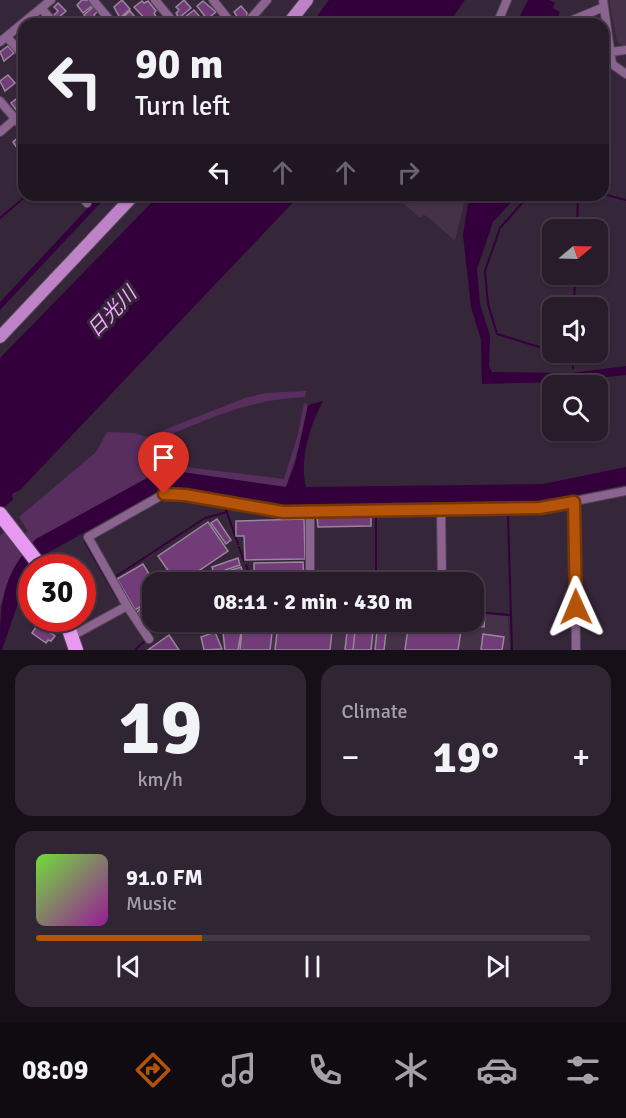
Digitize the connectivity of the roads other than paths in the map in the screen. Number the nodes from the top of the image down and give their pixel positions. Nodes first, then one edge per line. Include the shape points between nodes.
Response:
1 (51, 0) edge
2 (93, 0) edge
3 (155, 0) edge
4 (213, 0) edge
5 (267, 0) edge
6 (307, 0) edge
7 (507, 0) edge
8 (603, 3) edge
9 (41, 8) junction
10 (29, 18) edge
11 (50, 18) edge
12 (108, 18) edge
13 (170, 18) edge
14 (227, 18) edge
15 (251, 18) edge
16 (293, 18) edge
17 (500, 18) edge
18 (574, 18) edge
19 (605, 18) edge
20 (18, 27) edge
21 (4, 39) edge
22 (609, 40) edge
23 (626, 50) edge
24 (18, 51) edge
25 (611, 53) junction
26 (626, 74) edge
27 (0, 101) edge
28 (15, 119) junction
29 (18, 122) edge
30 (0, 132) edge
31 (128, 201) edge
32 (0, 337) edge
33 (626, 492) edge
34 (574, 502) junction
35 (441, 510) junction
36 (310, 511) junction
37 (4, 523) edge
38 (29, 554) edge
39 (310, 572) edge
40 (442, 572) edge
41 (127, 606) junction
42 (70, 632) edge
43 (72, 636) junction
44 (149, 639) dead end
45 (76, 650) edge
46 (576, 650) edge

1 - 9 street
2 - 12 street
3 - 13 street
4 - 14 street
5 - 15 street
6 - 16 main road
7 - 17 street
8 - 18 street
8 - 19 street
9 - 10 street
9 - 11 street
20 - 21 street
21 - 24 street
22 - 25 street
23 - 25 street
25 - 26 street via 612,64
27 - 28 street
28 - 29 street
28 - 30 street
31 - 32 main road
33 - 34 street
34 - 35 street via 540,508
34 - 46 street
35 - 36 street
35 - 40 street
36 - 39 street
36 - 41 street via 283,512 185,495 158,497 88,537
37 - 38 main road
41 - 43 street
41 - 44 street
42 - 43 main road
43 - 45 main road

